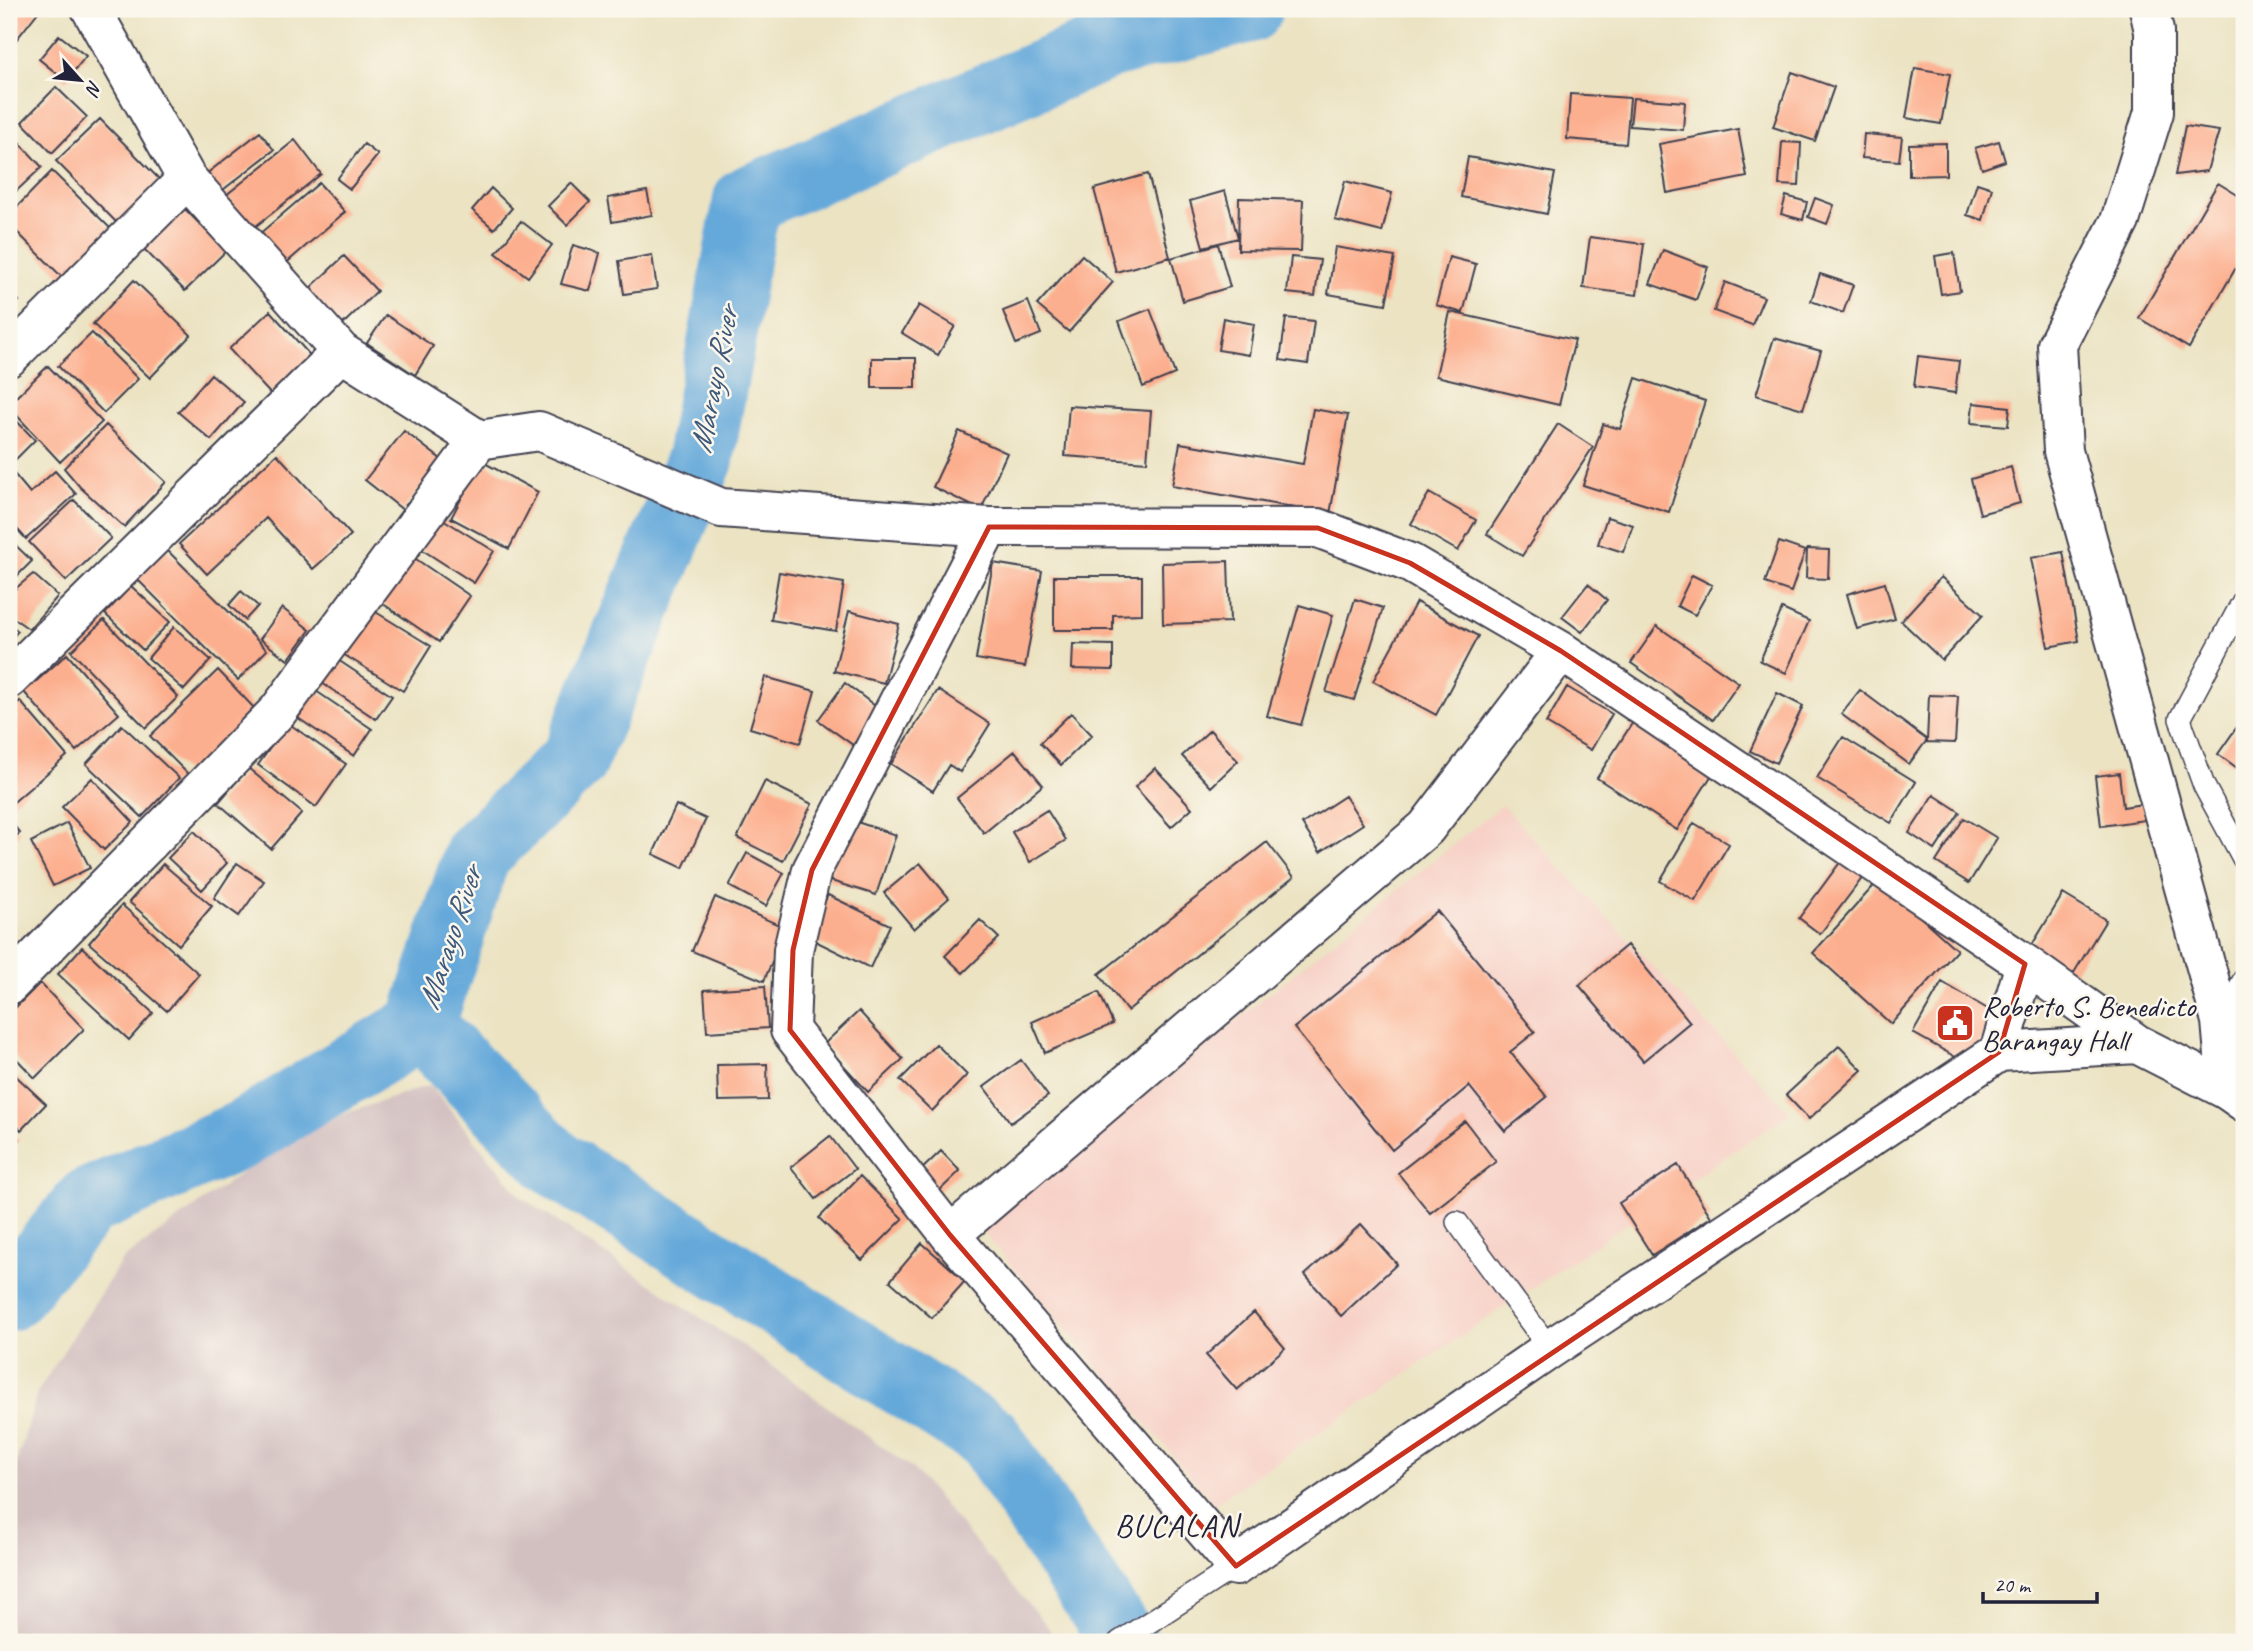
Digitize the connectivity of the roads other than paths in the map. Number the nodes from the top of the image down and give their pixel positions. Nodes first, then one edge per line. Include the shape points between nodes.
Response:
1 (91, 9) edge
2 (2152, 20) edge
3 (187, 179) junction
4 (341, 352) junction
5 (9, 357) edge
6 (479, 440) junction
7 (989, 527) junction
8 (2244, 599) edge
9 (1561, 650) junction
10 (9, 680) edge
11 (2244, 860) edge
12 (2025, 964) junction
13 (2244, 979) edge
14 (9, 985) edge
15 (2221, 1021) junction
16 (2137, 1044) junction
17 (1999, 1052) junction
18 (2235, 1096) edge
19 (1457, 1222) dead end
20 (950, 1235) junction
21 (1550, 1349) junction
22 (1221, 1575) junction
23 (1119, 1642) edge

1 - 3 street
2 - 15 street via 2154,112 2147,136 2120,221 2057,345 2063,451
3 - 4 street
3 - 5 street
4 - 6 street
4 - 10 street
6 - 7 street via 539,431 721,508
6 - 14 street via 278,711
7 - 9 street via 1318,528 1410,564
7 - 20 street via 812,870 793,950 790,1030
8 - 11 lane via 2180,719 2204,786
9 - 12 street
9 - 20 street via 1426,828
12 - 16 street
12 - 17 street
13 - 15 lane
15 - 18 street
16 - 17 street
16 - 18 street
17 - 21 street
19 - 21 lane
20 - 22 street
21 - 22 street
22 - 23 lane

